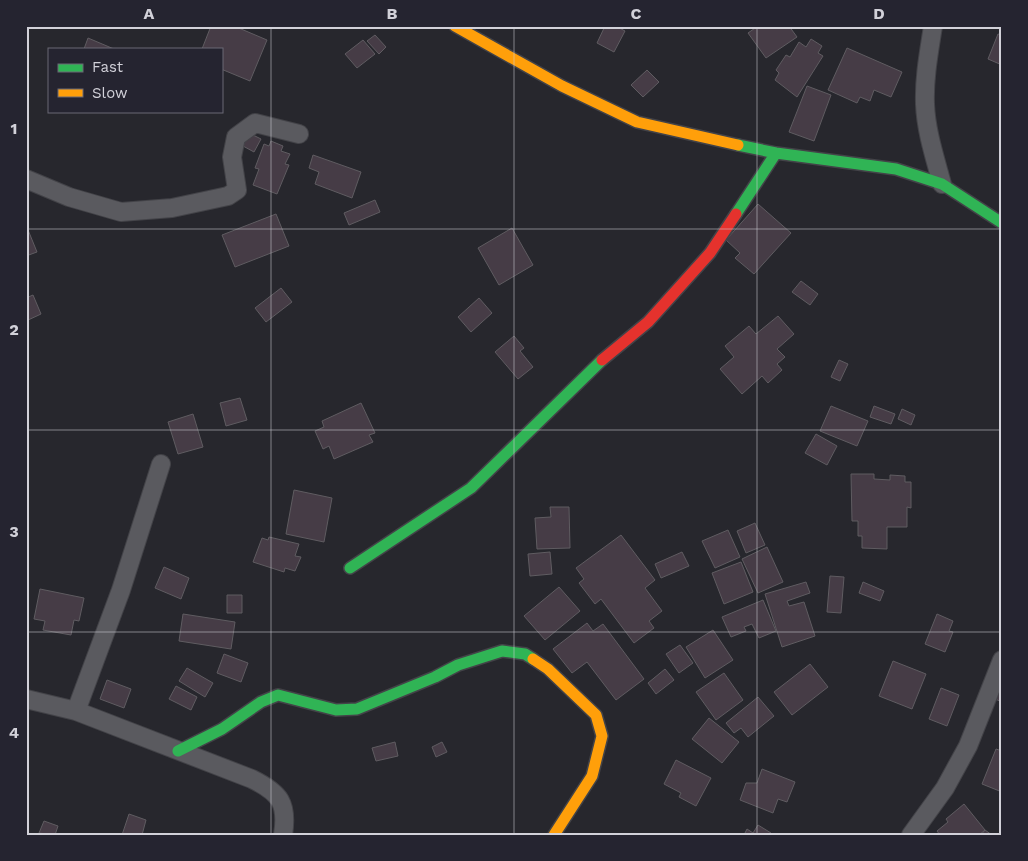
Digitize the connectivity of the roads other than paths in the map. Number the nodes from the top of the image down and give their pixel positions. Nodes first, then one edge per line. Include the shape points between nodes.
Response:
1 (455, 26) edge
2 (933, 26) edge
3 (299, 134) dead end
4 (776, 153) junction
5 (26, 179) edge
6 (942, 184) junction
7 (1002, 223) edge
8 (161, 464) dead end
9 (350, 568) dead end
10 (1002, 660) edge
11 (27, 701) edge
12 (76, 712) junction
13 (178, 751) junction
14 (283, 835) edge
15 (554, 835) edge
16 (911, 835) edge

1 - 4 street via 562,86 638,122
2 - 6 street via 927,59 925,104
3 - 5 street via 255,123 236,137 232,157 236,190 228,196 172,208 122,212 69,197
4 - 6 street via 896,169
4 - 9 street via 710,253 648,322 586,373 471,488 418,520
6 - 7 street
8 - 12 street via 121,590
10 - 16 street via 968,746 945,788
11 - 12 street
12 - 13 street
13 - 14 street via 271,789 283,804
13 - 15 street via 278,695 336,710 357,709 476,659 502,651 525,654 548,669 596,715 602,736 592,776

